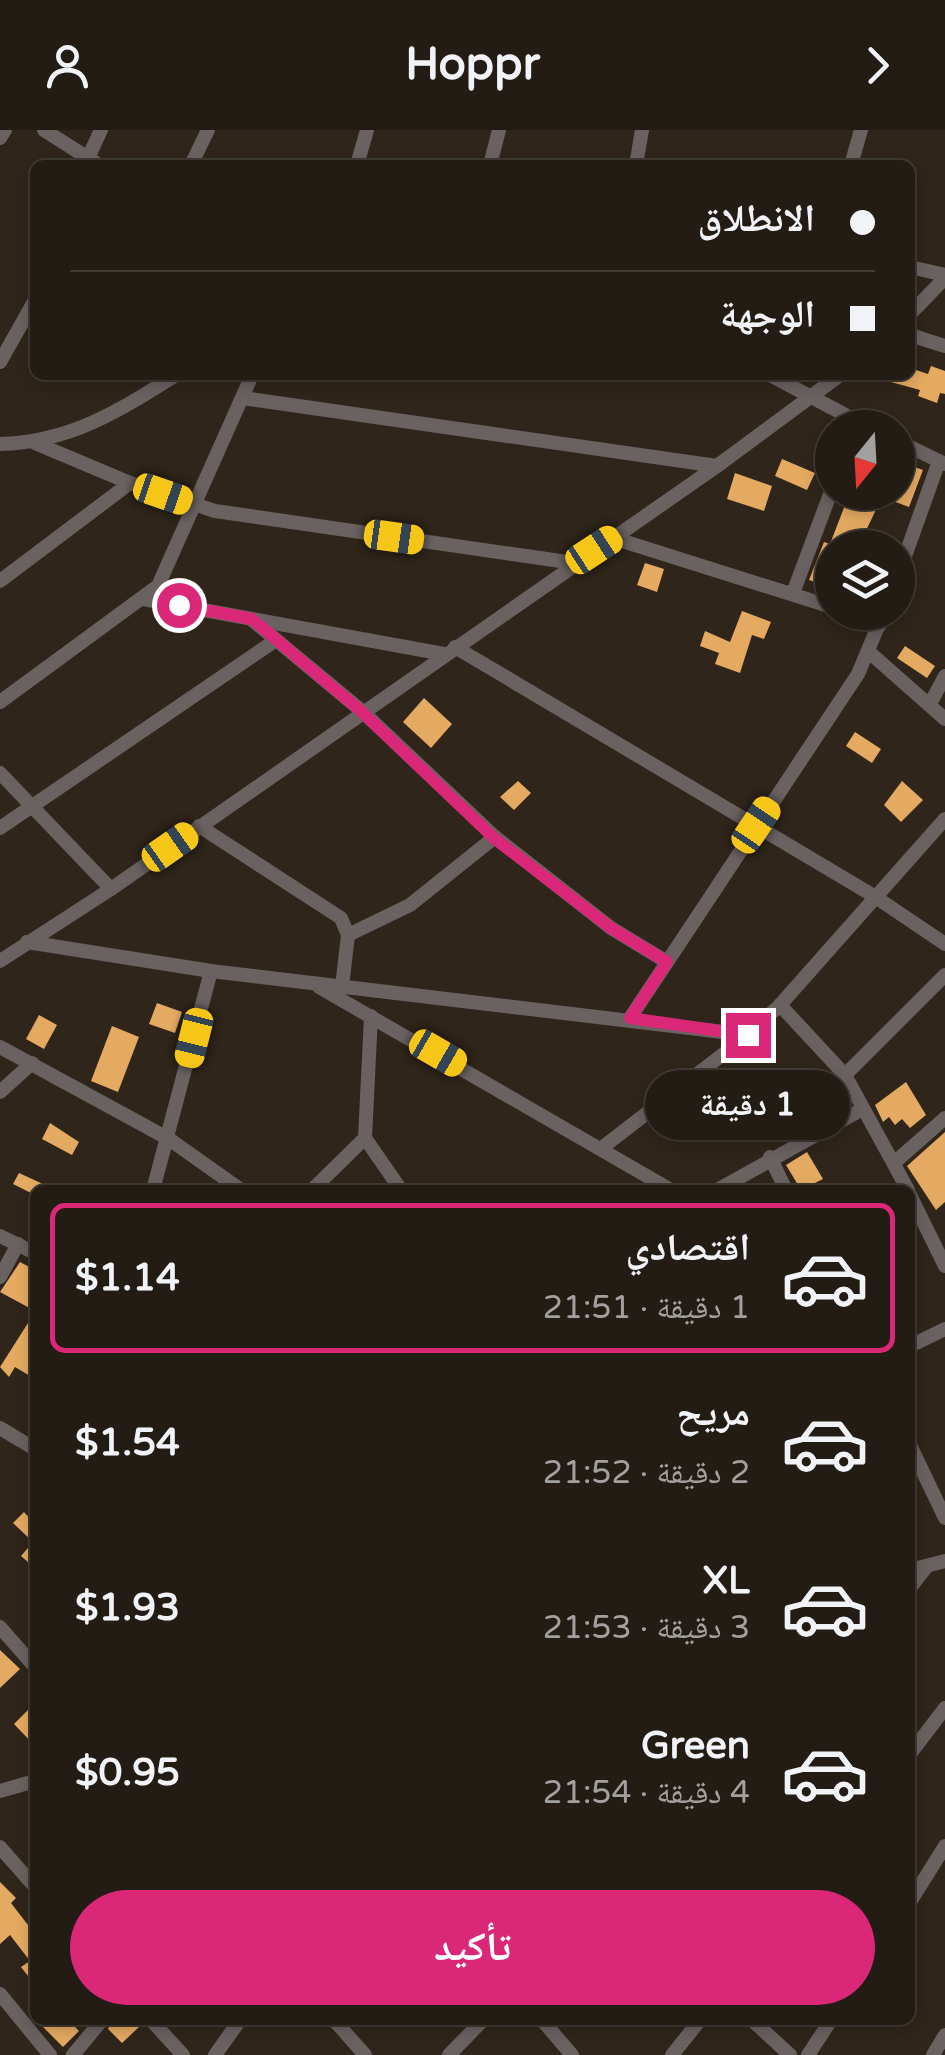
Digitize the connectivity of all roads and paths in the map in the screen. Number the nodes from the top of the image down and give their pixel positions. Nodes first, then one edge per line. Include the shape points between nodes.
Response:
1 (4, 130) edge
2 (44, 130) edge
3 (101, 130) edge
4 (208, 130) edge
5 (367, 130) edge
6 (499, 130) edge
7 (642, 130) edge
8 (861, 130) edge
9 (0, 138) edge
10 (90, 160) edge
11 (94, 160) edge
12 (193, 160) edge
13 (358, 160) edge
14 (491, 160) edge
15 (637, 160) edge
16 (853, 160) edge
17 (915, 269) edge
18 (945, 276) edge
19 (30, 309) edge
20 (915, 309) edge
21 (915, 336) edge
22 (945, 346) edge
23 (0, 362) edge
24 (168, 380) edge
25 (250, 380) edge
26 (779, 380) edge
27 (834, 380) edge
28 (243, 398) junction
29 (812, 398) junction
30 (833, 410) edge
31 (35, 443) junction
32 (0, 444) edge
33 (915, 449) edge
34 (942, 462) edge
35 (717, 466) junction
36 (130, 483) junction
37 (196, 506) junction
38 (824, 510) edge
39 (915, 532) edge
40 (613, 538) junction
41 (574, 562) junction
42 (0, 581) edge
43 (793, 593) junction
44 (143, 598) junction
45 (815, 601) edge
46 (252, 619) junction
47 (877, 630) edge
48 (276, 640) junction
49 (449, 651) junction
50 (869, 652) junction
51 (945, 676) edge
52 (0, 702) edge
53 (930, 704) junction
54 (362, 712) junction
55 (945, 719) edge
56 (0, 774) edge
57 (31, 806) junction
58 (945, 819) edge
59 (756, 825) junction
60 (199, 826) junction
61 (0, 828) edge
62 (494, 838) junction
63 (111, 889) junction
64 (874, 896) junction
65 (348, 936) junction
66 (26, 942) junction
67 (945, 944) edge
68 (0, 961) edge
69 (667, 962) junction
70 (211, 971) junction
71 (945, 976) edge
72 (314, 984) junction
73 (342, 987) junction
74 (780, 1004) junction
75 (371, 1016) junction
76 (630, 1018) junction
77 (748, 1035) junction
78 (0, 1047) edge
79 (32, 1063) junction
80 (844, 1075) junction
81 (0, 1092) edge
82 (861, 1110) junction
83 (945, 1118) edge
84 (365, 1138) junction
85 (168, 1139) junction
86 (603, 1147) junction
87 (770, 1157) junction
88 (894, 1163) junction
89 (154, 1185) edge
90 (234, 1185) edge
91 (317, 1185) edge
92 (398, 1185) edge
93 (659, 1185) edge
94 (725, 1185) edge
95 (784, 1185) edge
96 (905, 1185) edge
97 (915, 1204) edge
98 (0, 1236) edge
99 (18, 1244) junction
100 (30, 1250) edge
101 (944, 1261) edge
102 (0, 1277) edge
103 (945, 1329) edge
104 (915, 1344) edge
105 (0, 1428) edge
106 (30, 1446) edge
107 (915, 1455) edge
108 (945, 1518) edge
109 (945, 1561) edge
110 (928, 1566) junction
111 (915, 1569) edge
112 (915, 1582) edge
113 (0, 1627) edge
114 (30, 1661) edge
115 (942, 1719) edge
116 (915, 1749) edge
117 (30, 1783) edge
118 (0, 1791) edge
119 (945, 1846) edge
120 (0, 1847) edge
121 (30, 1881) edge
122 (915, 1894) edge
123 (0, 1994) edge
124 (98, 2025) edge
125 (156, 2025) edge
126 (237, 2025) edge
127 (338, 2025) edge
128 (478, 2025) edge
129 (552, 2025) edge
130 (696, 2025) edge
131 (757, 2025) edge
132 (828, 2025) edge
133 (945, 2035) edge
134 (50, 2055) edge
135 (73, 2055) edge
136 (183, 2055) edge
137 (216, 2055) edge
138 (365, 2055) edge
139 (449, 2055) edge
140 (572, 2055) edge
141 (672, 2055) edge
142 (790, 2055) edge
143 (808, 2055) edge
144 (933, 2055) edge

1 - 9 street
2 - 10 street
3 - 11 street
4 - 12 street
5 - 13 street
6 - 14 street
7 - 15 street
8 - 16 street
17 - 18 street
18 - 20 street
19 - 23 street
21 - 22 street
24 - 31 street via 87,428
25 - 28 street
26 - 29 street
27 - 29 street
28 - 35 street
28 - 37 street
29 - 30 street
29 - 35 street
31 - 32 street
31 - 36 street
33 - 34 street
34 - 39 street
35 - 40 street
36 - 37 street
36 - 42 street
37 - 41 street
37 - 44 street via 164,578
38 - 43 street
40 - 41 street
40 - 43 street
41 - 49 street
43 - 45 street
44 - 46 street
44 - 52 street
46 - 48 street
46 - 49 street
47 - 50 street
48 - 54 street
48 - 57 street
49 - 54 street
49 - 59 street
50 - 53 street
50 - 59 street
51 - 53 street
53 - 55 street
54 - 60 street
54 - 62 street
56 - 57 street
57 - 61 street
57 - 63 street
58 - 64 street
59 - 64 street
59 - 69 street
60 - 63 street
60 - 65 street via 333,909
62 - 65 street via 431,891
62 - 69 street
63 - 66 street
64 - 67 street
64 - 74 street
65 - 73 street
66 - 68 street
66 - 70 street
69 - 76 street
70 - 72 street
70 - 85 street
71 - 80 street
72 - 73 street
72 - 75 street
73 - 76 street
74 - 77 street
74 - 80 street
75 - 84 street
75 - 86 street
76 - 77 street
77 - 86 street
78 - 79 street
79 - 81 street
79 - 85 street
80 - 82 street
82 - 87 street
82 - 88 street
83 - 88 street
84 - 91 street
84 - 92 street
85 - 89 street
85 - 90 street
86 - 93 street
87 - 94 street
87 - 95 street
88 - 96 street
97 - 101 street
98 - 99 street
99 - 100 street
99 - 102 street
103 - 104 street
105 - 106 street
107 - 108 street
109 - 110 street
110 - 111 street
110 - 112 street
113 - 114 street
115 - 116 street
117 - 118 street
119 - 122 street
120 - 121 street
123 - 134 street
124 - 135 street
125 - 136 street
126 - 137 street
127 - 138 street
128 - 139 street
129 - 140 street
130 - 141 street
131 - 142 street
132 - 143 street
133 - 144 street

